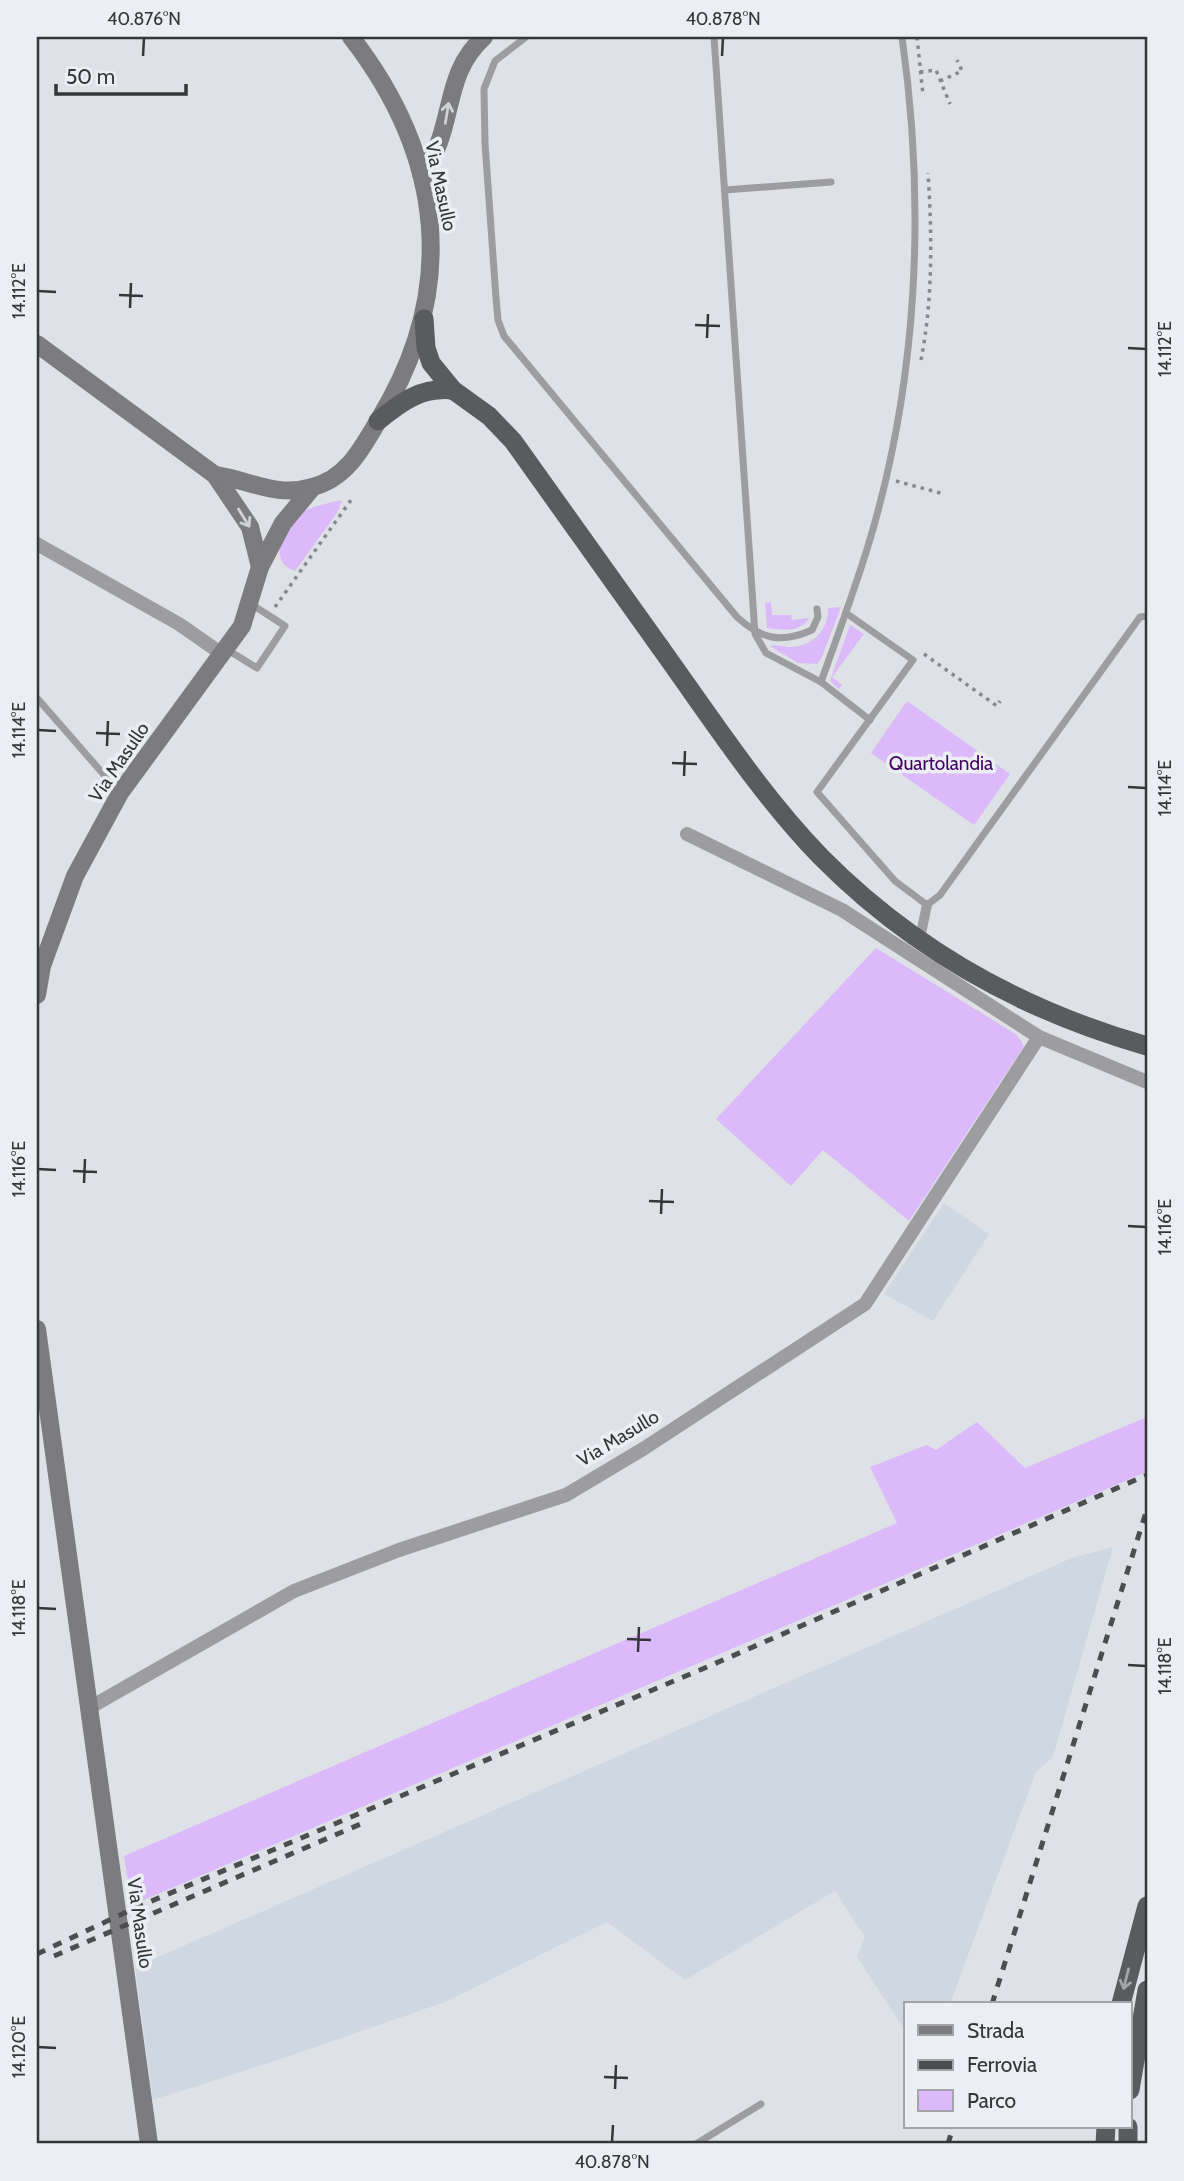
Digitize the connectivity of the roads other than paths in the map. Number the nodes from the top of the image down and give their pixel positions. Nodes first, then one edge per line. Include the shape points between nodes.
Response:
1 (351, 37) edge
2 (484, 37) edge
3 (526, 37) edge
4 (714, 37) edge
5 (902, 37) edge
6 (421, 174) junction
7 (831, 182) dead end
8 (724, 191) junction
9 (424, 319) junction
10 (37, 344) edge
11 (453, 390) junction
12 (378, 421) junction
13 (215, 475) junction
14 (313, 488) junction
15 (37, 544) edge
16 (260, 567) junction
17 (250, 604) junction
18 (817, 609) dead end
19 (846, 613) junction
20 (1147, 616) edge
21 (755, 635) junction
22 (224, 651) junction
23 (821, 682) junction
24 (37, 698) edge
25 (870, 720) junction
26 (120, 793) junction
27 (687, 834) dead end
28 (927, 905) junction
29 (915, 960) junction
30 (37, 995) edge
31 (1039, 1037) junction
32 (1147, 1046) edge
33 (1147, 1082) edge
34 (37, 1329) edge
35 (44, 1426) edge
36 (89, 1708) junction
37 (1147, 1906) edge
38 (1147, 1990) edge
39 (1122, 2002) edge
40 (1132, 2078) edge
41 (761, 2104) dead end
42 (149, 2144) edge
43 (696, 2144) edge

1 - 6 main road, Via Masullo via 394,102
6 -> 2 main road via 435,158 444,135 458,71
3 - 21 lane via 495,61 483,105 497,309 504,336
4 - 8 lane
5 - 19 lane via 915,189 912,307 888,466
6 - 9 main road, Via Masullo via 432,242
7 - 8 lane
8 - 21 lane
9 - 11 highway via 430,363
9 - 12 main road, Via Masullo via 406,369
10 - 13 main road, Via Masullo
11 - 12 highway via 428,390 411,397
11 - 32 highway, bridge via 489,416 513,441 772,800 821,857 882,912 951,962 1088,1030
12 - 14 main road, Via Masullo via 343,472
13 - 14 main road, Via Masullo via 261,488
13 -> 16 main road, Via Masullo via 250,527
14 - 16 main road, Via Masullo via 283,523
15 - 22 street
16 - 17 main road, Via Masullo
17 - 22 main road, Via Masullo via 242,626
17 - 22 lane via 285,626 257,668
18 - 21 lane via 812,630 795,638
19 - 23 lane
19 - 25 lane via 913,660
20 - 28 lane via 1140,617 940,895
21 - 23 lane via 766,653
22 - 26 main road, Via Masullo
23 - 25 lane
24 - 26 lane
25 - 28 lane via 817,792 895,881
26 - 30 main road, Via Masullo via 75,876 42,966
27 - 29 street via 842,910
28 - 29 street
29 - 31 street
31 - 33 street
31 - 36 street, Via Masullo via 864,1304 566,1495 399,1550 294,1591
34 - 35 main road, Via Masullo
35 - 36 main road, Via Masullo
36 - 42 main road, Via Masullo
37 -> 39 highway
38 - 40 highway
41 - 43 lane

